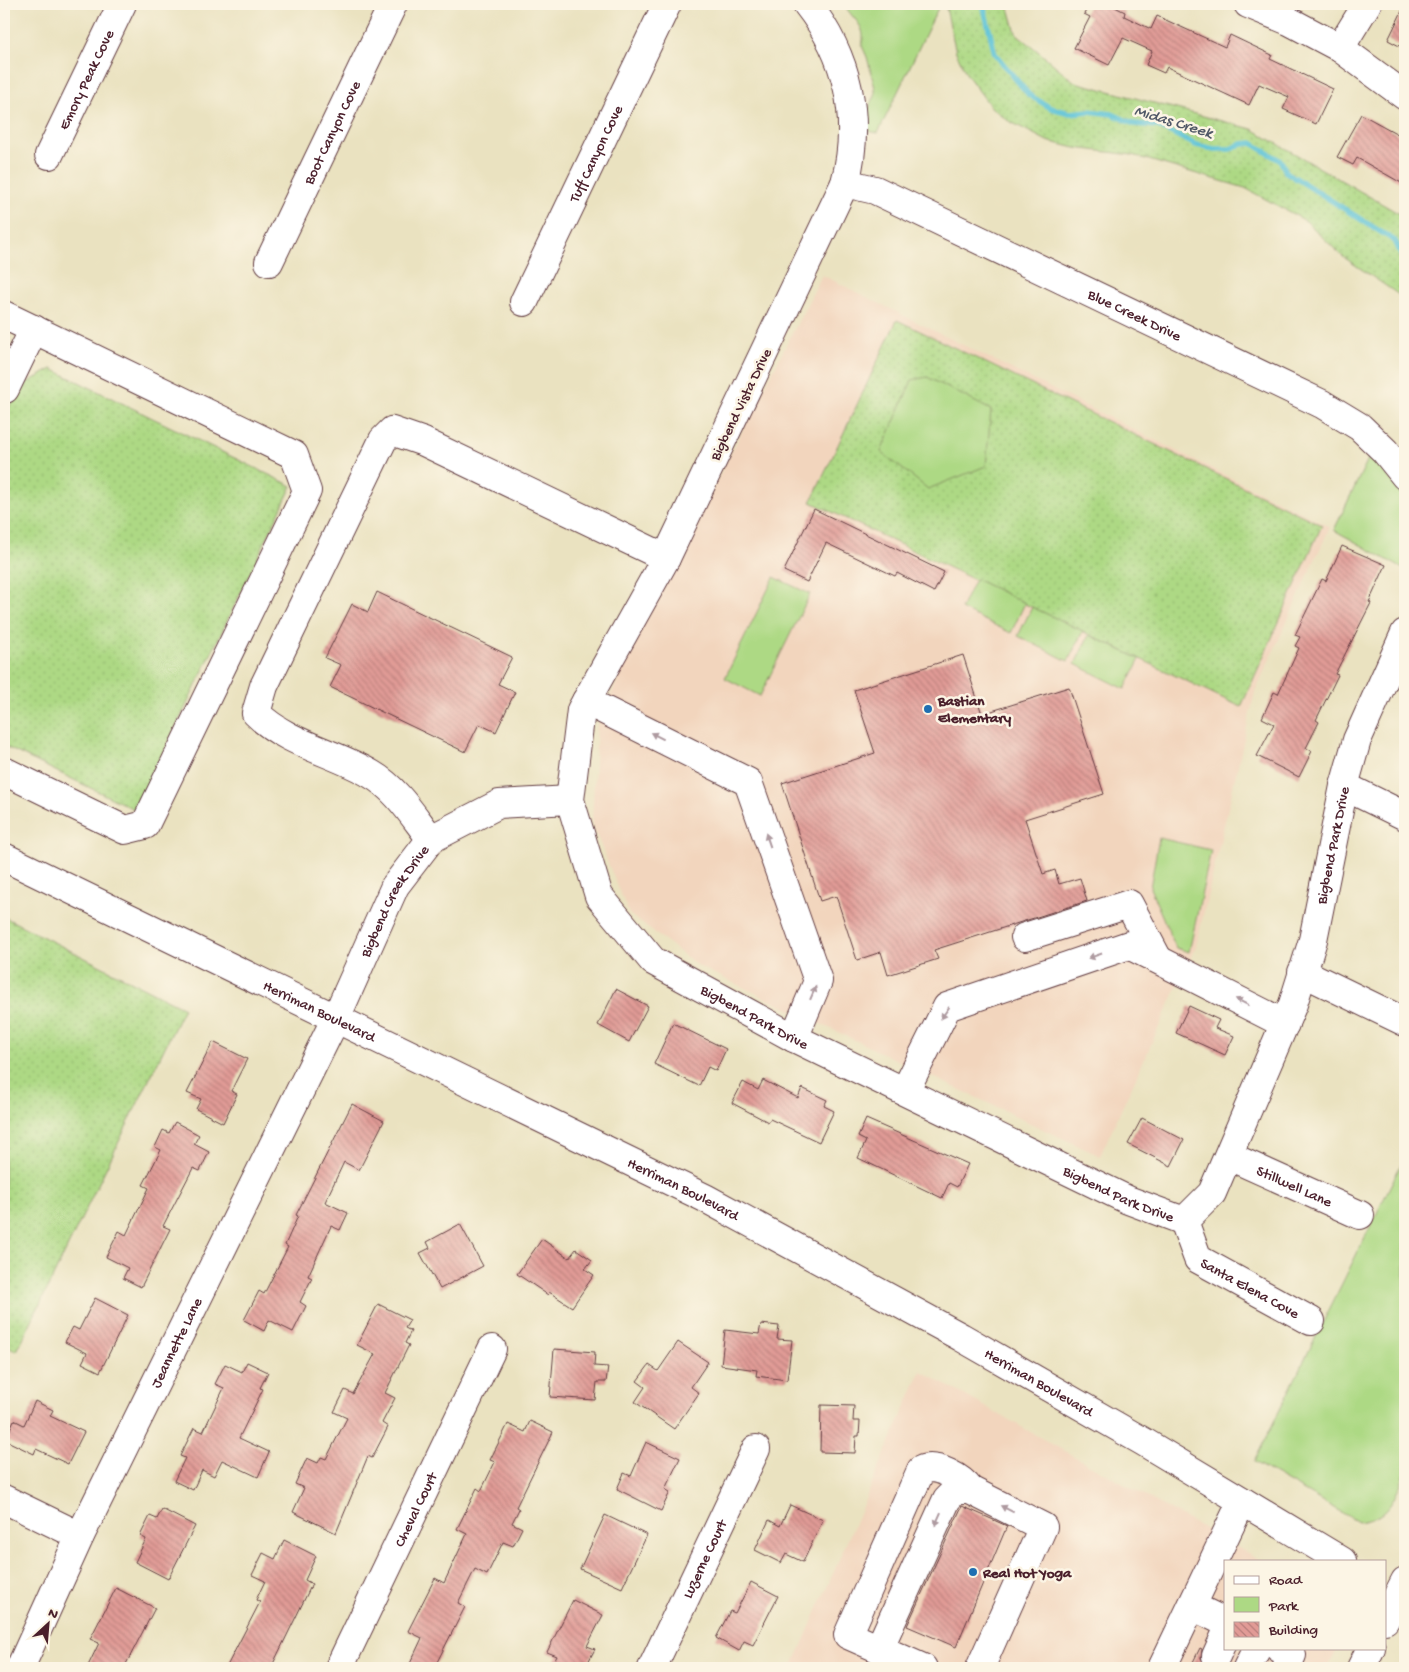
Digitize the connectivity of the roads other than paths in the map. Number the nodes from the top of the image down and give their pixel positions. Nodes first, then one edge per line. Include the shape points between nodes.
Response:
1 (122, 4) edge
2 (393, 4) edge
3 (667, 4) edge
4 (807, 4) edge
5 (1248, 4) edge
6 (1367, 4) edge
7 (1340, 48) junction
8 (1405, 96) edge
9 (49, 155) dead end
10 (845, 183) junction
11 (270, 262) dead end
12 (524, 302) dead end
13 (4, 315) edge
14 (34, 329) junction
15 (4, 389) edge
16 (1405, 476) edge
17 (666, 558) junction
18 (1405, 633) edge
19 (586, 701) junction
20 (4, 771) edge
21 (1344, 786) junction
22 (570, 800) junction
23 (1405, 816) edge
24 (431, 839) junction
25 (4, 857) edge
26 (1025, 936) dead end
27 (1158, 959) junction
28 (1302, 972) junction
29 (336, 1018) junction
30 (1405, 1022) edge
31 (1285, 1024) junction
32 (794, 1038) junction
33 (905, 1091) junction
34 (1229, 1156) junction
35 (1360, 1215) dead end
36 (1184, 1221) junction
37 (1312, 1320) dead end
38 (492, 1349) dead end
39 (756, 1449) dead end
40 (970, 1490) junction
41 (4, 1499) edge
42 (1242, 1501) junction
43 (80, 1536) junction
44 (1340, 1560) edge
45 (1399, 1590) edge
46 (1192, 1606) junction
47 (1386, 1618) edge
48 (1224, 1622) edge
49 (879, 1649) junction
50 (1256, 1650) edge
51 (1283, 1650) edge
52 (1370, 1650) edge
53 (20, 1668) edge
54 (338, 1668) edge
55 (652, 1668) edge
56 (923, 1668) edge
57 (980, 1668) edge
58 (1162, 1668) edge
59 (1247, 1668) edge
60 (1286, 1668) edge
61 (1361, 1668) edge

1 - 9 street, Emory Peak Cove
2 - 11 street, Boot Canyon Cove
3 - 12 street, Tuff Canyon Cove
4 - 10 street, Bigbend Vista Drive via 840,57 849,91 853,144
5 - 7 street
6 - 7 street
7 - 8 street
10 - 16 street, Blue Creek Drive via 875,190 1322,404 1360,427
10 - 17 street, Bigbend Vista Drive
13 - 14 street
14 - 15 street
14 - 20 street via 294,455 307,491 144,825 125,830
17 - 19 street, Bigbend Vista Drive
17 - 24 street via 424,442 392,431 383,440 264,686 256,713 271,728 371,774 389,786
18 - 21 street, Bigbend Park Drive via 1357,740
19 - 22 street, Bigbend Vista Drive via 581,710
32 -> 19 street via 818,981 748,782
21 - 23 street
21 - 28 street, Bigbend Park Drive via 1313,940
22 - 24 street, Bigbend Creek Drive via 499,804
22 - 32 street, Bigbend Park Drive via 599,896 653,961
24 - 29 street, Bigbend Creek Drive via 394,886
25 - 29 street, Herriman Boulevard
26 - 27 street via 1129,904
31 -> 27 street
27 -> 33 street via 1129,945 947,1007
28 - 30 street
28 - 31 street, Bigbend Park Drive
29 - 42 street, Herriman Boulevard via 705,1198 961,1337
29 - 43 street, Jeannette Lane
31 - 34 street, Bigbend Park Drive
32 - 33 street, Bigbend Park Drive
33 - 36 street, Bigbend Park Drive via 1128,1200
34 - 35 street, Stillwell Lane
34 - 36 street, Bigbend Park Drive via 1212,1193
36 - 37 street, Santa Elena Cove via 1198,1259
38 - 54 street, Cheval Court
39 - 55 street, Luzerne Court
40 -> 49 street via 956,1490 947,1499
40 - 49 street via 965,1483 934,1468 921,1470 848,1635
57 -> 40 street via 1043,1527
41 - 43 street
42 - 44 street, Herriman Boulevard
42 - 46 street
43 - 53 street, Jeannette Lane
45 - 47 street
46 - 48 street
46 - 58 street
49 - 56 street
50 - 59 street
51 - 60 street via 1292,1655
52 - 61 street

